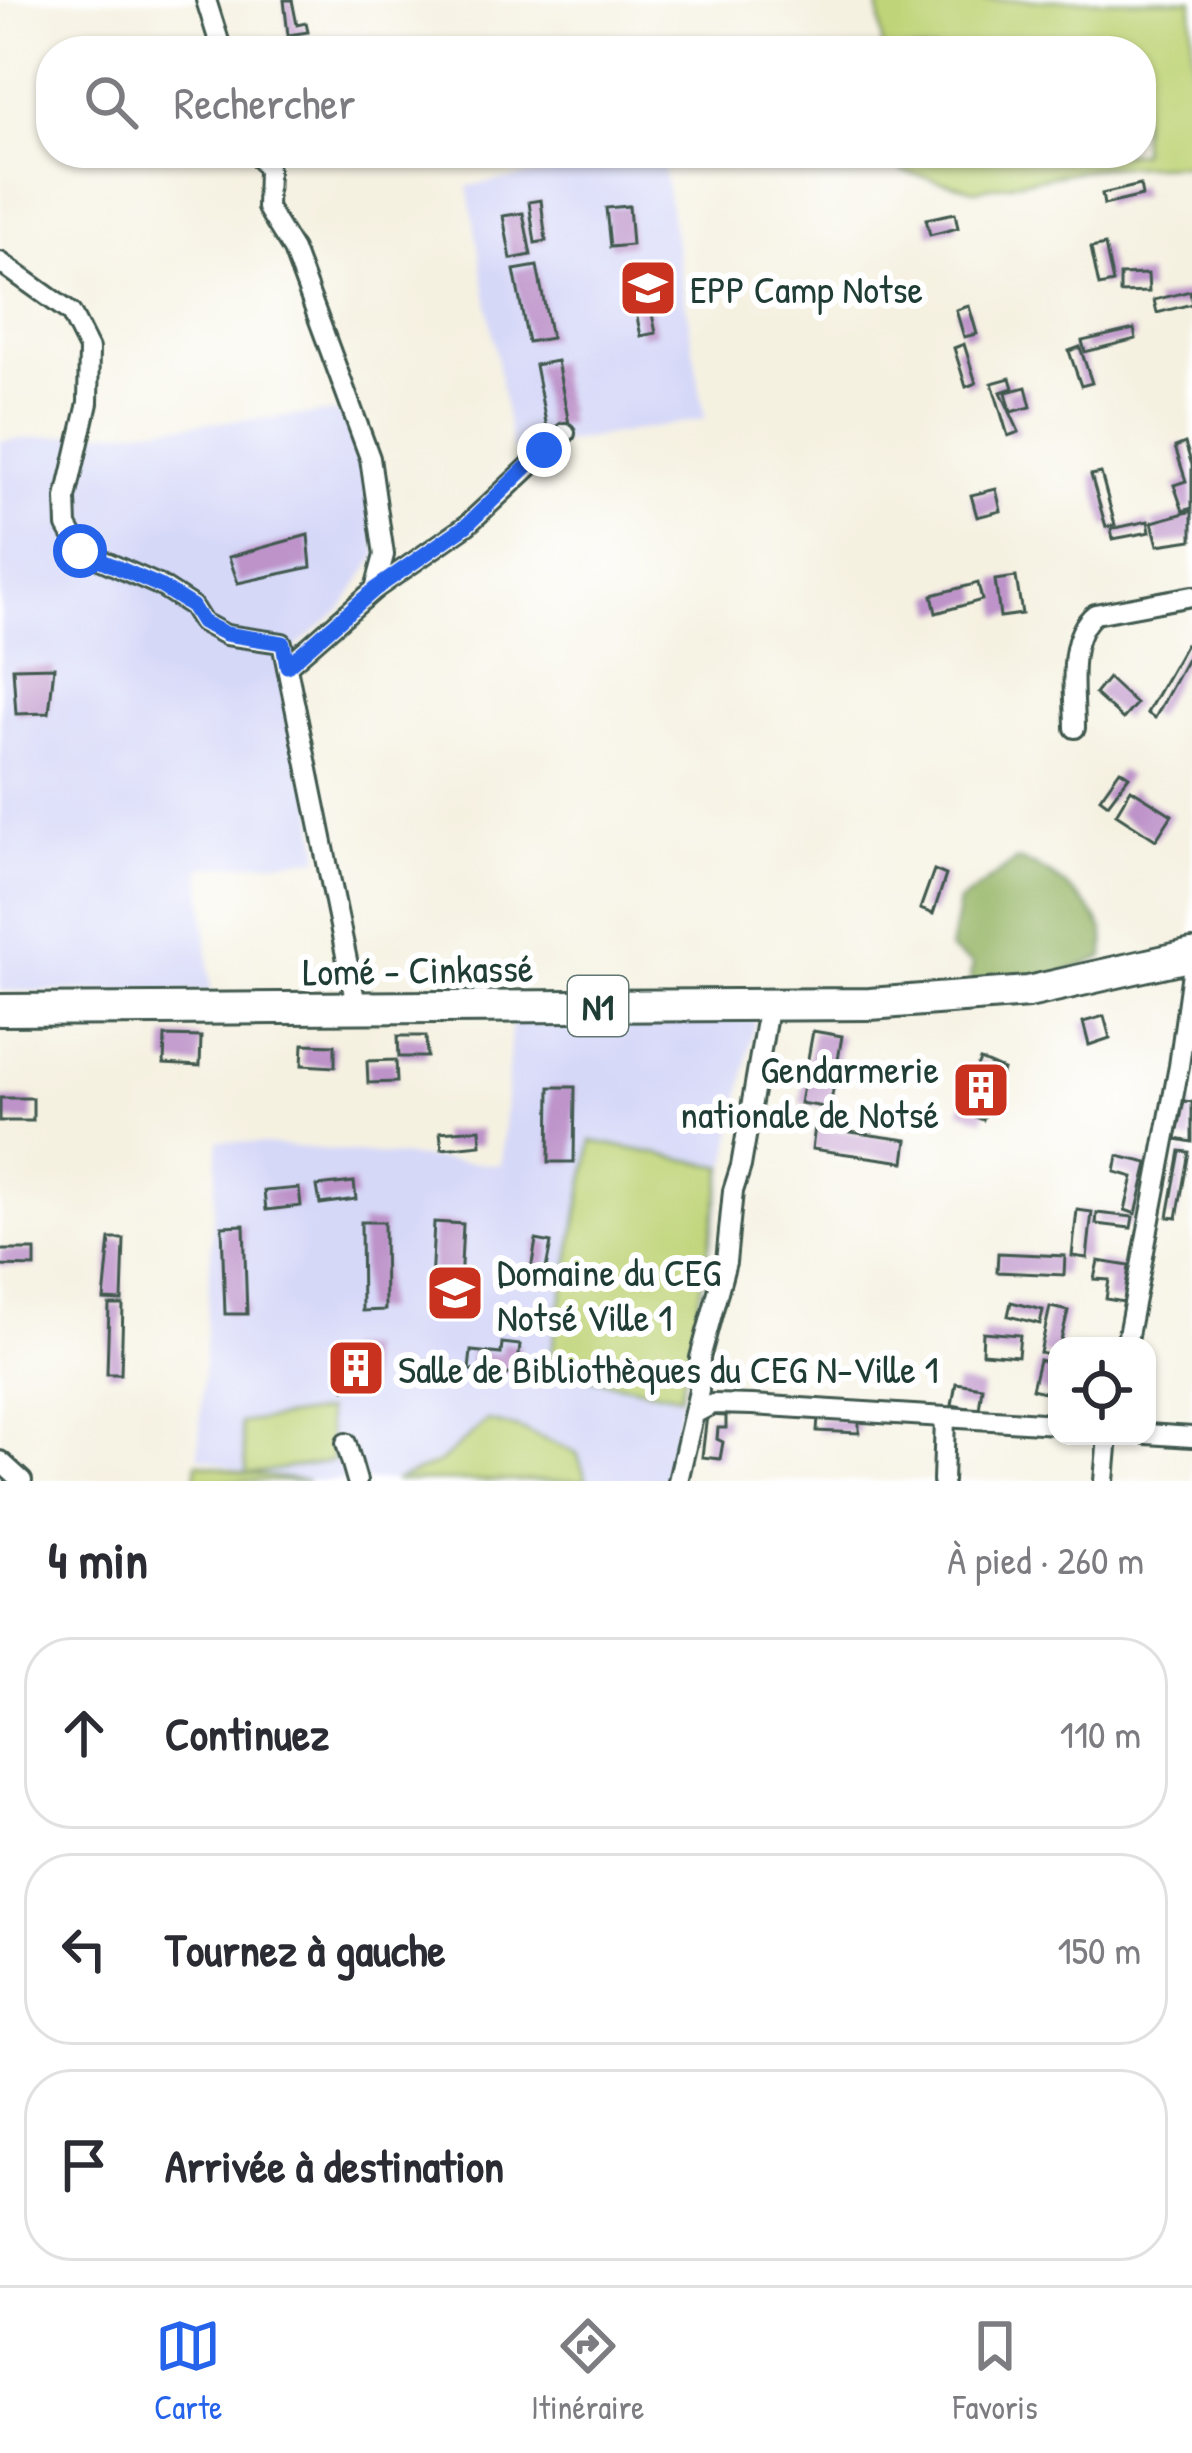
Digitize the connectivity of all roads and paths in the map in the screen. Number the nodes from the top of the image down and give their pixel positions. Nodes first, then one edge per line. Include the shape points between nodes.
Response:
1 (206, 0) edge
2 (217, 36) edge
3 (267, 168) edge
4 (0, 262) edge
5 (566, 433) dead end
6 (375, 589) junction
7 (1192, 596) edge
8 (287, 666) junction
9 (1075, 728) dead end
10 (1192, 955) edge
11 (1192, 972) edge
12 (769, 1004) junction
13 (356, 1009) junction
14 (0, 1010) edge
15 (1128, 1337) edge
16 (694, 1414) junction
17 (945, 1418) junction
18 (1048, 1424) edge
19 (1156, 1435) edge
20 (1192, 1437) edge
21 (346, 1443) dead end
22 (1107, 1445) edge
23 (0, 1461) edge
24 (0, 1475) edge
25 (11, 1481) edge
26 (22, 1481) edge
27 (357, 1481) edge
28 (678, 1481) edge
29 (944, 1481) edge
30 (1104, 1481) edge

1 - 2 street
3 - 6 street via 267,208 293,250 370,458 384,555
4 - 8 street via 71,313 88,349 88,403 66,498 80,551 160,586 226,634 283,643
5 - 6 street via 467,525
6 - 8 street
7 - 9 street via 1084,622 1075,652
8 - 13 street
10 - 12 highway, Lomé - Cinkassé / N1 via 1028,992
11 - 15 street
12 - 13 highway, Lomé - Cinkassé / N1
12 - 16 street
13 - 14 highway, Lomé - Cinkassé / N1
16 - 17 street via 712,1404
16 - 28 street
17 - 18 street
17 - 29 street
19 - 20 street
21 - 27 street
22 - 30 street
23 - 26 street
24 - 25 street

